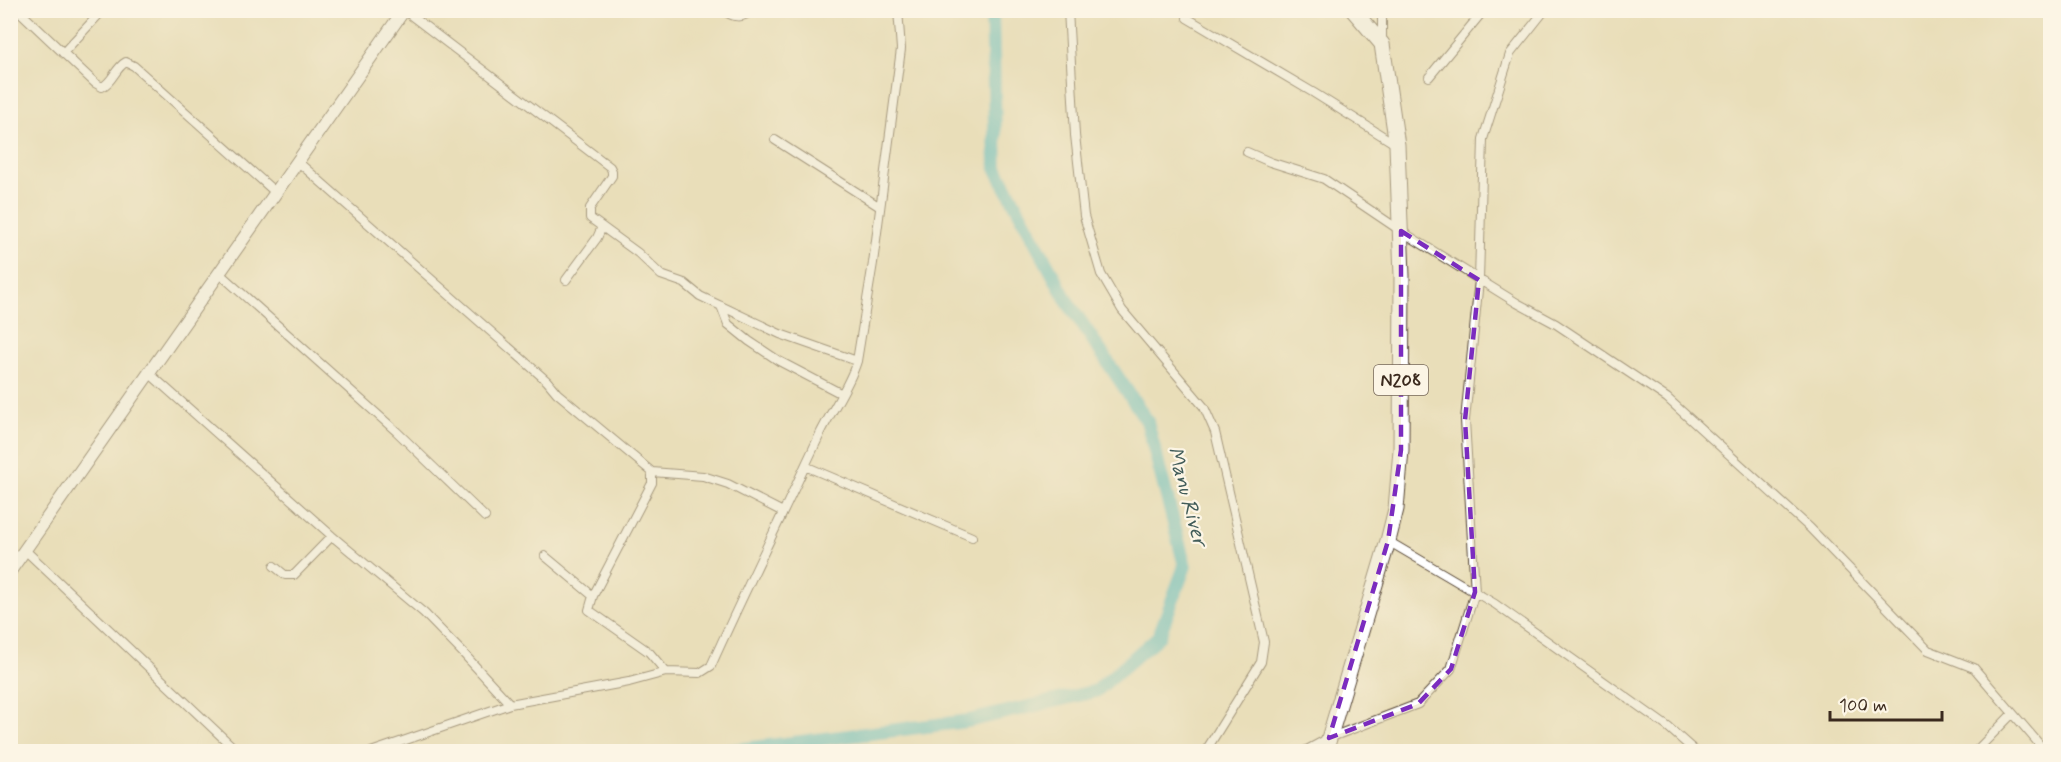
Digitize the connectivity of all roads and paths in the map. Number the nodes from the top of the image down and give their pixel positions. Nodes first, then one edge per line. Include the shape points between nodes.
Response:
1 (18, 10) edge
2 (102, 10) edge
3 (723, 10) edge
4 (752, 10) edge
5 (898, 10) edge
6 (1068, 10) edge
7 (1353, 10) edge
8 (1382, 10) edge
9 (1484, 10) edge
10 (1545, 10) edge
11 (404, 11) edge
12 (1187, 18) dead end
13 (1382, 44) junction
14 (63, 53) junction
15 (1429, 77) dead end
16 (775, 140) dead end
17 (1397, 145) junction
18 (1247, 152) dead end
19 (297, 161) junction
20 (275, 192) junction
21 (880, 207) junction
22 (602, 226) junction
23 (1401, 231) junction
24 (219, 273) junction
25 (566, 280) dead end
26 (1479, 280) junction
27 (721, 306) junction
28 (857, 361) junction
29 (149, 373) junction
30 (842, 394) junction
31 (805, 466) junction
32 (652, 472) junction
33 (783, 512) junction
34 (485, 517) dead end
35 (332, 536) junction
36 (972, 537) dead end
37 (1388, 541) junction
38 (26, 550) junction
39 (544, 556) dead end
40 (274, 566) dead end
41 (10, 571) edge
42 (1475, 592) junction
43 (593, 596) junction
44 (666, 672) junction
45 (510, 704) junction
46 (2012, 714) junction
47 (1327, 745) edge
48 (238, 752) edge
49 (371, 752) edge
50 (1205, 752) edge
51 (1302, 752) edge
52 (1696, 752) edge
53 (1975, 752) edge
54 (2046, 752) edge

1 - 14 street
2 - 14 street
3 - 4 street via 743,17
5 - 21 street via 901,49
6 - 50 street via 1084,216 1101,274 1122,310 1204,407 1215,432 1264,642 1261,662
7 - 13 highway
8 - 13 street
9 - 15 street
10 - 26 street via 1510,54 1483,139
11 - 19 main road
11 - 22 street via 610,167 612,176 588,214
12 - 17 street
13 - 17 highway, N208
14 - 20 street via 102,87 121,65 126,62 134,66
16 - 21 street
17 - 23 highway, N208
18 - 23 street via 1324,179
19 - 20 main road
19 - 32 street via 557,393
20 - 24 main road
21 - 28 street
22 - 25 street
22 - 27 street via 661,275 684,283
23 - 26 street
23 - 37 highway, N208 via 1401,450 1396,509
24 - 29 main road
24 - 34 street via 396,431
26 - 42 street via 1465,420
26 - 46 street via 1556,324 1667,398 1810,528 1929,650 1974,668
27 - 28 street via 780,334
27 - 30 street via 728,324 749,341 778,361
28 - 30 street
29 - 35 street
29 - 38 main road
30 - 31 street
31 - 33 street
31 - 36 street
32 - 33 street via 703,476
32 - 43 street via 652,483
33 - 44 street via 711,666 700,673
35 - 40 street via 294,574 285,575
35 - 45 street via 424,614
37 - 42 street
37 - 47 highway, N208
38 - 41 main road
38 - 48 street
39 - 43 street
42 - 47 street via 1450,669 1418,704
42 - 52 street via 1668,727
43 - 44 street via 589,610 649,652
44 - 45 street
45 - 49 street
46 - 53 street
46 - 54 street
47 - 51 street

